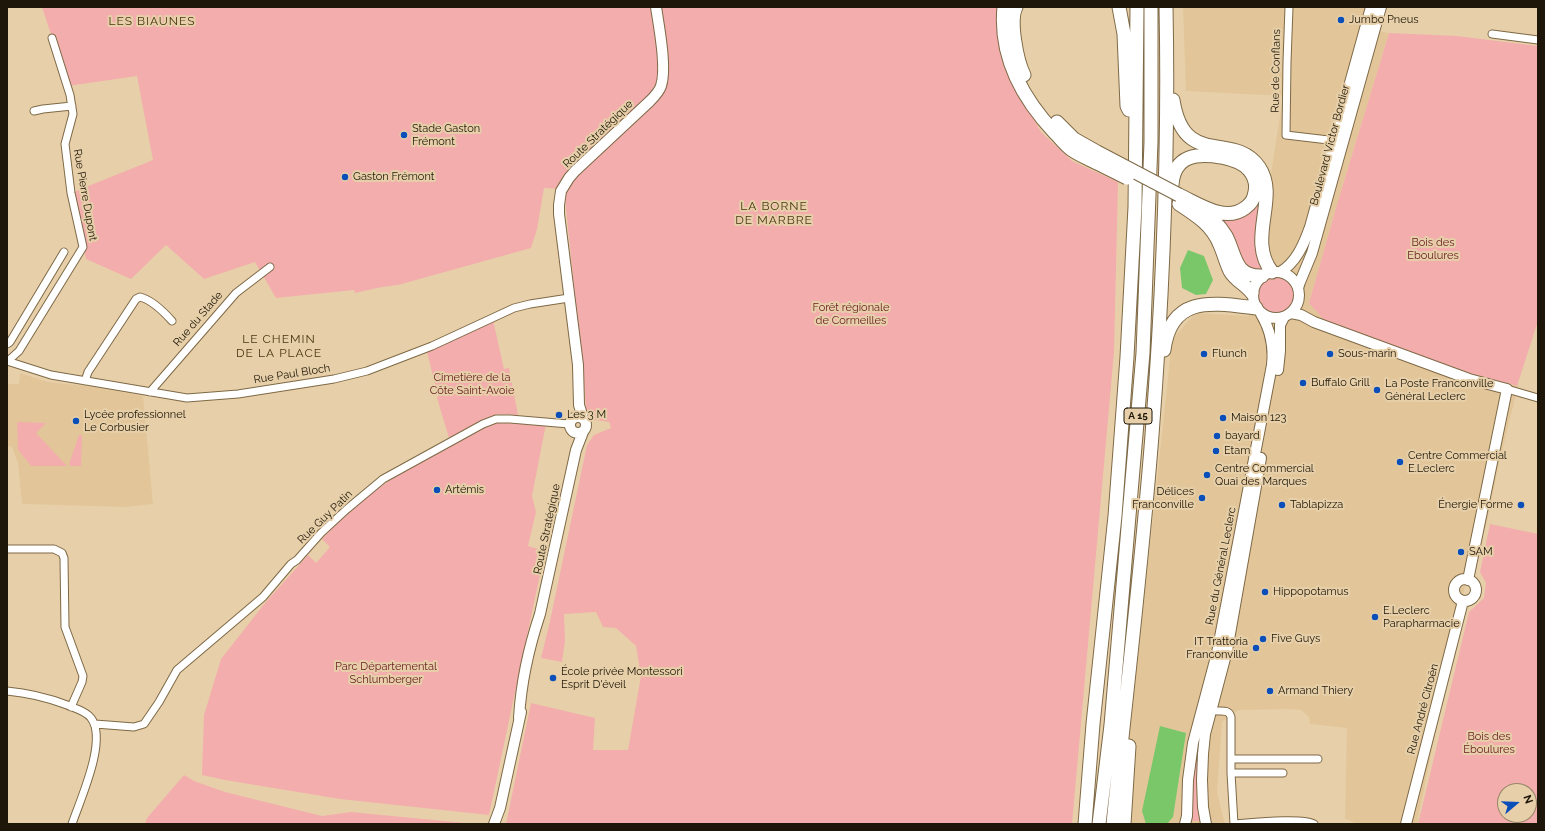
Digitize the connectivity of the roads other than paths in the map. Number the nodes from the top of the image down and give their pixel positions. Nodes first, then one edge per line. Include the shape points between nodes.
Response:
1 (1004, 7) edge
2 (1016, 7) edge
3 (1119, 7) edge
4 (1137, 7) edge
5 (1151, 7) edge
6 (1166, 7) edge
7 (1289, 7) edge
8 (1371, 7) edge
9 (1381, 7) edge
10 (656, 10) edge
11 (1492, 34) dead end
12 (52, 38) dead end
13 (1538, 40) edge
14 (1167, 62) junction
15 (72, 106) junction
16 (34, 112) dead end
17 (1135, 130) junction
18 (1339, 141) junction
19 (1097, 157) junction
20 (1179, 200) junction
21 (64, 252) dead end
22 (1163, 266) junction
23 (270, 267) dead end
24 (1271, 273) junction
25 (1252, 293) junction
26 (1298, 293) junction
27 (569, 298) junction
28 (1259, 311) junction
29 (1287, 315) junction
30 (172, 321) dead end
31 (1324, 325) junction
32 (7, 344) edge
33 (8, 361) edge
34 (86, 382) junction
35 (1506, 389) junction
36 (150, 392) junction
37 (1538, 398) edge
38 (574, 423) junction
39 (1152, 435) junction
40 (576, 450) junction
41 (7, 550) edge
42 (1468, 580) junction
43 (1463, 601) junction
44 (1133, 638) junction
45 (7, 691) edge
46 (71, 707) junction
47 (1217, 711) dead end
48 (95, 724) junction
49 (1231, 759) junction
50 (1318, 759) dead end
51 (1231, 773) junction
52 (1283, 773) dead end
53 (500, 808) junction
54 (72, 824) edge
55 (494, 824) edge
56 (499, 824) edge
57 (1084, 824) edge
58 (1099, 824) edge
59 (1113, 824) edge
60 (1124, 824) edge
61 (1185, 824) edge
62 (1206, 824) edge
63 (1234, 824) edge
64 (1314, 824) edge
65 (1406, 824) edge

1 - 19 highway via 1005,39 1009,59 1026,98 1072,150
2 - 19 highway via 1014,37 1020,66 1029,86 1044,109 1074,139
3 - 17 highway via 1124,34 1127,106
4 - 17 highway, A 15
5 - 58 highway, A 15 via 1151,142 1144,353 1111,725
6 - 14 highway
7 - 18 street, Rue de Conflans via 1286,136
8 - 18 main road, Boulevard Victor Bordier
9 - 18 main road, Boulevard Victor Bordier
10 - 27 main road, Route Stratégique via 662,58 661,85 658,91 572,174 560,196 560,226
11 - 13 street
12 - 15 street, Rue Pierre Dupont
14 - 22 highway via 1167,176
14 - 24 highway via 1176,116 1184,132 1198,142 1235,151 1247,157 1257,164 1262,173 1266,192 1261,246
15 - 16 street
15 - 33 street, Rue Pierre Dupont via 73,114 65,144 71,193 83,247 19,351
17 - 57 highway, A 15 via 1135,207 1128,357
18 - 24 main road, Boulevard Victor Bordier via 1306,240 1290,265
18 - 26 main road, Boulevard Victor Bordier via 1310,260 1301,278
19 - 20 highway, bridge
20 - 22 highway via 1220,213 1232,214 1251,203 1255,194 1254,180 1250,170 1235,161 1199,155 1184,161 1174,172 1172,179
20 - 24 highway via 1213,219 1229,242 1240,269 1250,275
20 - 25 highway via 1207,225 1218,240 1231,272
21 - 32 street
22 - 39 highway
23 - 36 street, Rue du Stade via 236,293
24 - 25 main road via 1256,282
24 - 26 main road via 1291,278
25 - 28 main road
26 - 29 main road via 1296,306
26 - 31 main road via 1308,312
27 - 36 street, Rue Paul Bloch via 514,308 400,359 334,379 197,398
27 - 38 main road, Route Stratégique via 578,365 578,396
28 - 29 main road via 1272,318
28 - 39 highway via 1216,304 1202,305 1186,310 1175,318 1165,342
28 - 61 main road, Rue du Général Leclerc via 1272,342 1272,365 1217,653 1193,743
29 - 31 main road via 1301,316
29 - 62 main road, Rue du Général Leclerc via 1280,325 1279,364 1227,651 1205,734 1202,780
30 - 34 street via 145,298 136,299 88,372
31 - 35 main road via 1465,378
33 - 34 street, Rue Paul Bloch via 51,375
34 - 36 street, Rue Paul Bloch
35 - 37 street
35 - 42 main road
38 - 40 main road, Route Stratégique
38 - 40 main road, Route Stratégique via 586,425
38 - 48 street, Rue Guy Patin via 491,420 383,479 321,533 263,597 177,670 144,724 134,727
39 - 44 highway
40 - 53 main road, Route Stratégique via 540,614 533,634
41 - 46 street via 54,549 62,553 66,626 83,676
42 - 43 main road via 1473,583 1476,591 1471,599
42 - 43 main road via 1458,582 1455,588 1457,597
43 - 65 main road, Rue André Citroën
44 - 59 highway
44 - 60 highway
45 - 46 street via 30,693
46 - 48 street via 88,714
47 - 49 street via 1228,711 1230,714
48 - 54 street via 94,760
49 - 50 street
49 - 51 street
51 - 52 street
51 - 63 street
53 - 55 main road, Route Stratégique
53 - 56 main road, Route Stratégique
63 - 64 street via 1289,821

